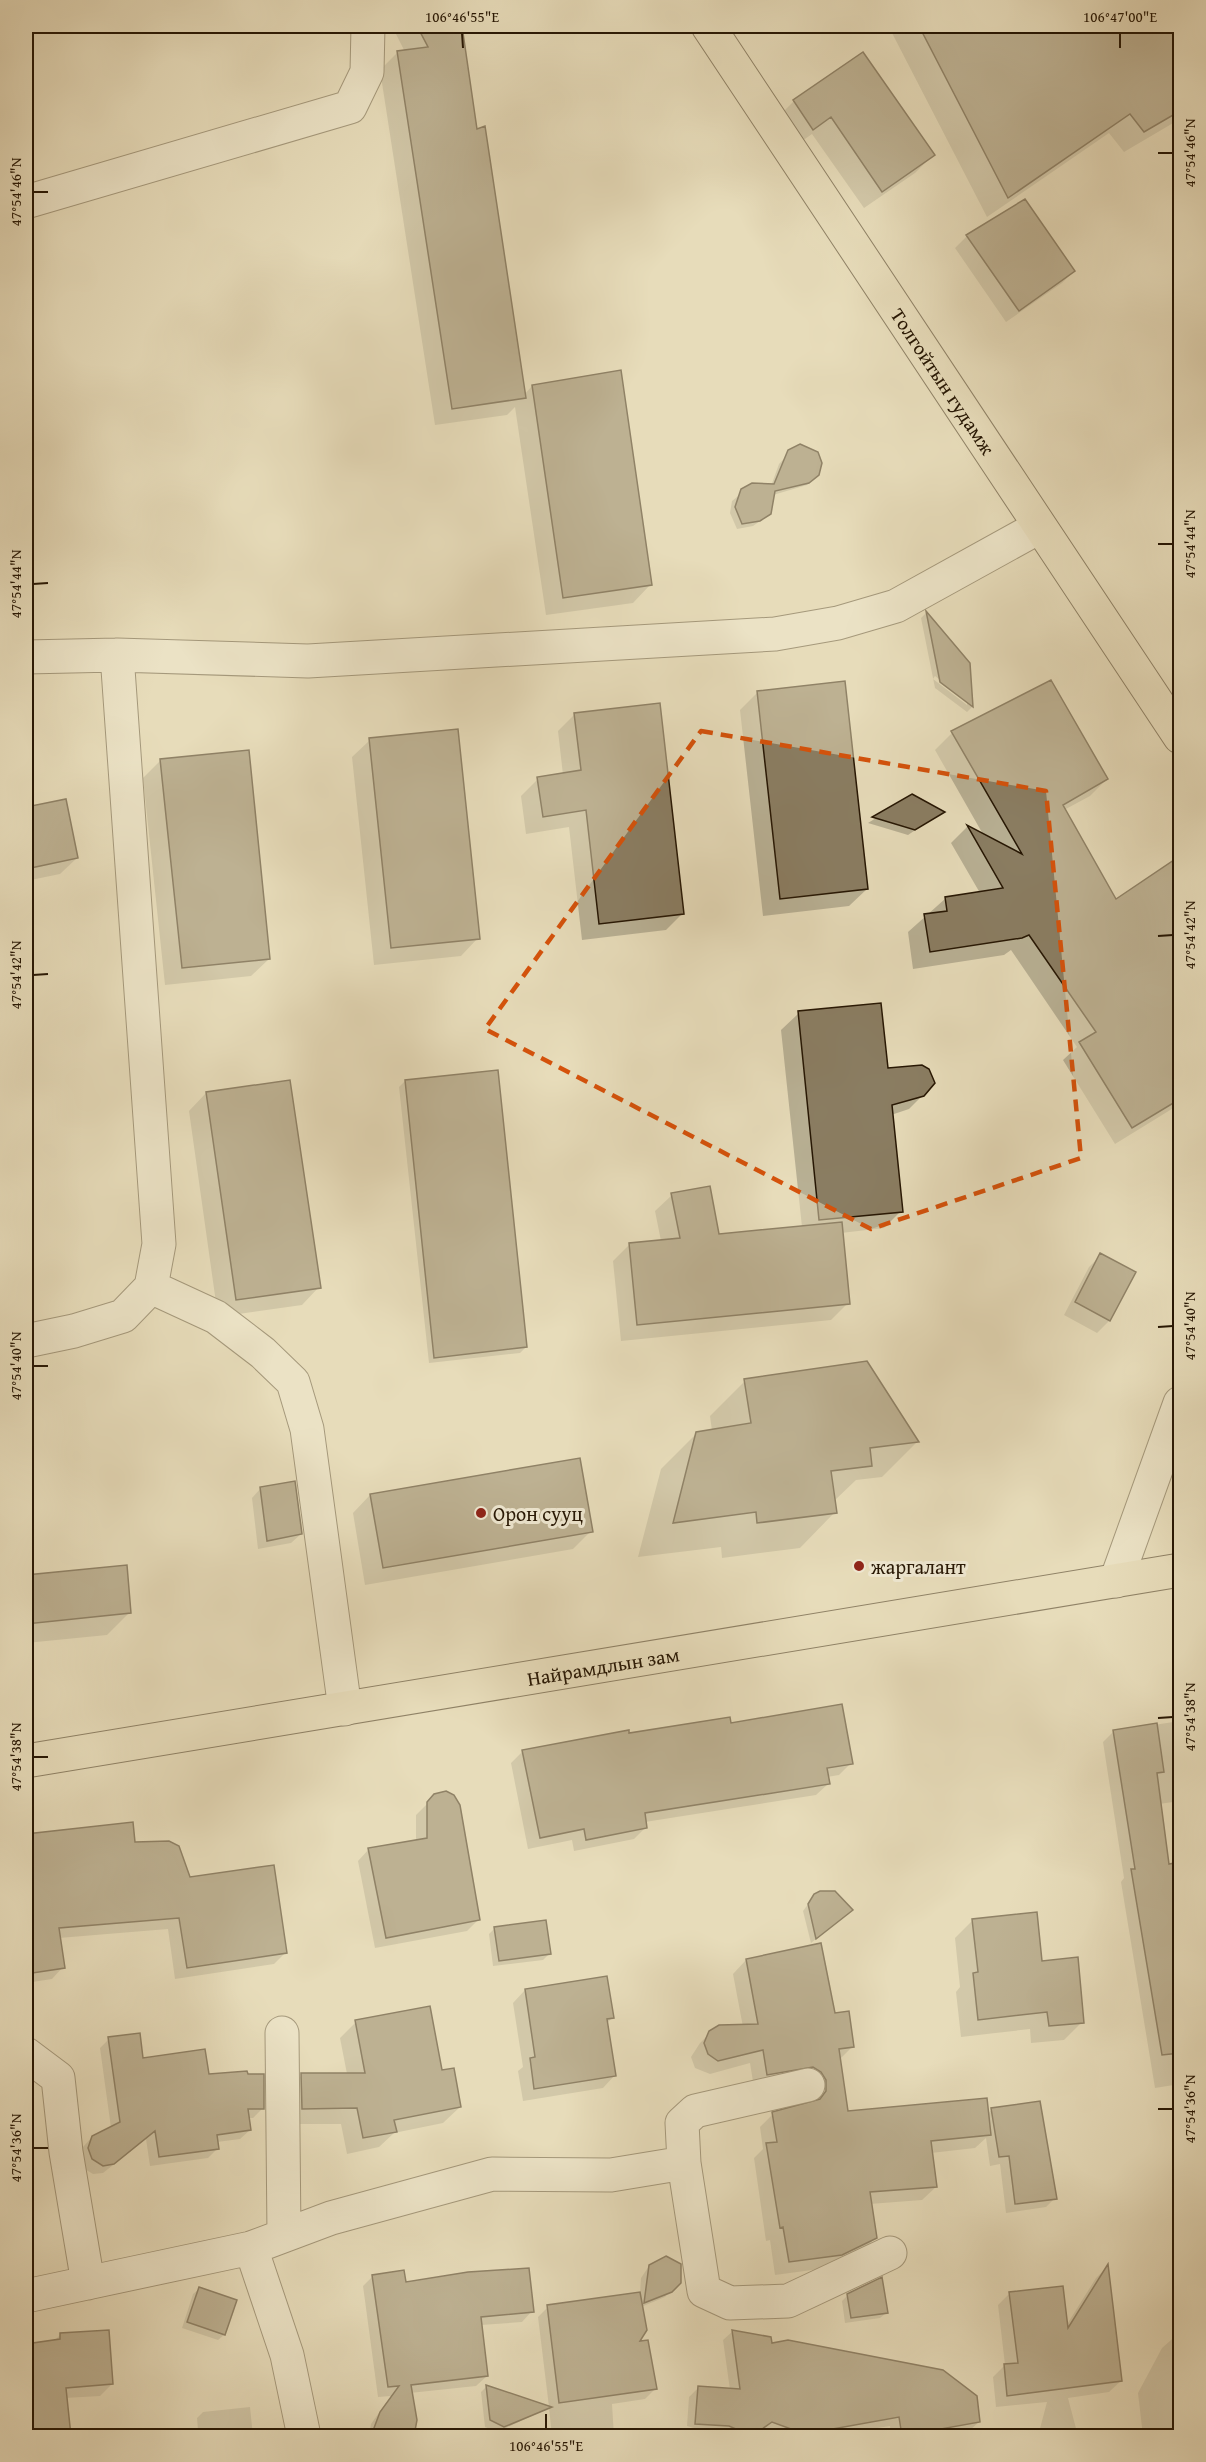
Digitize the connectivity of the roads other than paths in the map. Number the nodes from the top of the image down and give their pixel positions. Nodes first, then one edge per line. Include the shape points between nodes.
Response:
1 (368, 26) edge
2 (708, 26) edge
3 (26, 202) edge
4 (1039, 527) junction
5 (117, 655) junction
6 (26, 657) edge
7 (1180, 737) edge
8 (151, 1287) junction
9 (26, 1341) edge
10 (1180, 1403) edge
11 (1180, 1570) edge
12 (1116, 1581) junction
13 (345, 1709) junction
14 (26, 1761) edge
15 (282, 2033) dead end
16 (26, 2054) edge
17 (808, 2085) dead end
18 (684, 2163) junction
19 (284, 2235) junction
20 (251, 2248) junction
21 (890, 2253) dead end
22 (88, 2283) junction
23 (26, 2296) edge
24 (304, 2436) edge

1 - 3 street via 367,72 350,107
2 - 4 main road, Толгойтын гудамж
4 - 5 street via 896,606 838,623 775,634 308,661
4 - 7 main road, Толгойтын гудамж
5 - 6 street
5 - 8 street via 159,1244
8 - 9 street via 123,1316
8 - 13 street via 216,1317 293,1382 307,1429
10 - 12 street
11 - 12 main road, Найрамдлын зам
12 - 13 main road, Найрамдлын зам
13 - 14 main road, Найрамдлын зам
15 - 19 street
16 - 22 street via 58,2078
17 - 18 street via 695,2111 682,2123
18 - 19 street via 611,2175 492,2174 331,2218
18 - 21 street via 704,2291 730,2303 788,2301
19 - 20 street
20 - 22 street
20 - 24 street via 287,2355
22 - 23 street

